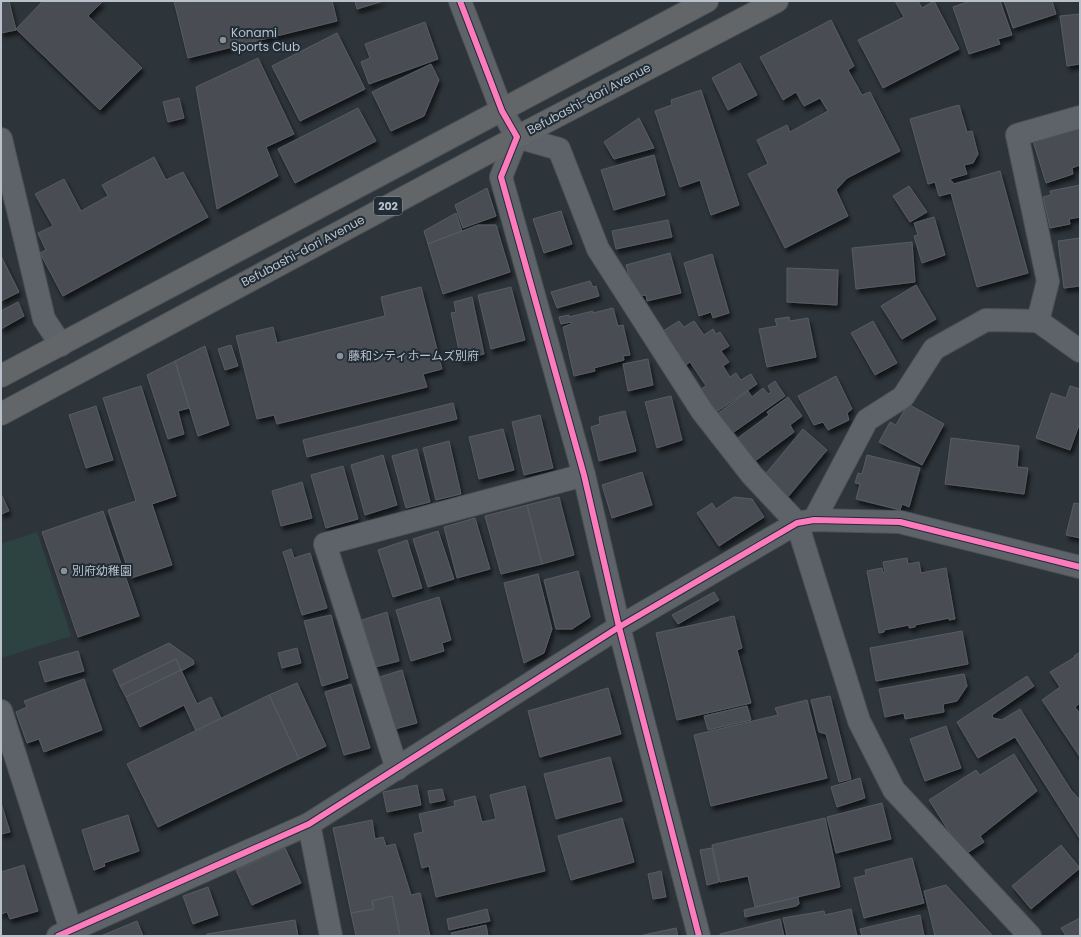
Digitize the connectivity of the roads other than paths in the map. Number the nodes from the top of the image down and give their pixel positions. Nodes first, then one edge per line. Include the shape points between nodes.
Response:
1 (460, 1) edge
2 (707, 1) edge
3 (777, 1) edge
4 (502, 111) junction
5 (1080, 117) edge
6 (517, 137) junction
7 (1, 139) edge
8 (1038, 321) junction
9 (61, 345) junction
10 (1080, 351) edge
11 (1, 376) edge
12 (1, 414) edge
13 (584, 475) junction
14 (806, 521) junction
15 (1080, 567) edge
16 (619, 627) junction
17 (1, 711) edge
18 (397, 769) junction
19 (309, 824) junction
20 (68, 934) edge
21 (331, 936) edge
22 (699, 936) edge
23 (1030, 936) edge

1 - 4 street
2 - 4 highway, 202
3 - 6 highway, Befubashi-dori Avenue / 202
4 - 6 street
4 - 9 highway, 202
5 - 8 street via 1017,135 1048,281
6 - 12 highway, Befubashi-dori Avenue / 202
6 - 13 street via 501,177
6 - 14 street via 559,149 598,249 702,411 752,475
7 - 9 street via 44,320
8 - 10 street
8 - 14 street via 986,320 934,349 903,397 867,420
9 - 11 highway, 202
13 - 16 street
13 - 18 street via 325,544
14 - 15 street via 900,522
14 - 16 street
14 - 23 street via 859,721 894,790
16 - 18 street
16 - 22 street
17 - 20 street
18 - 19 street
19 - 20 street
19 - 21 street

